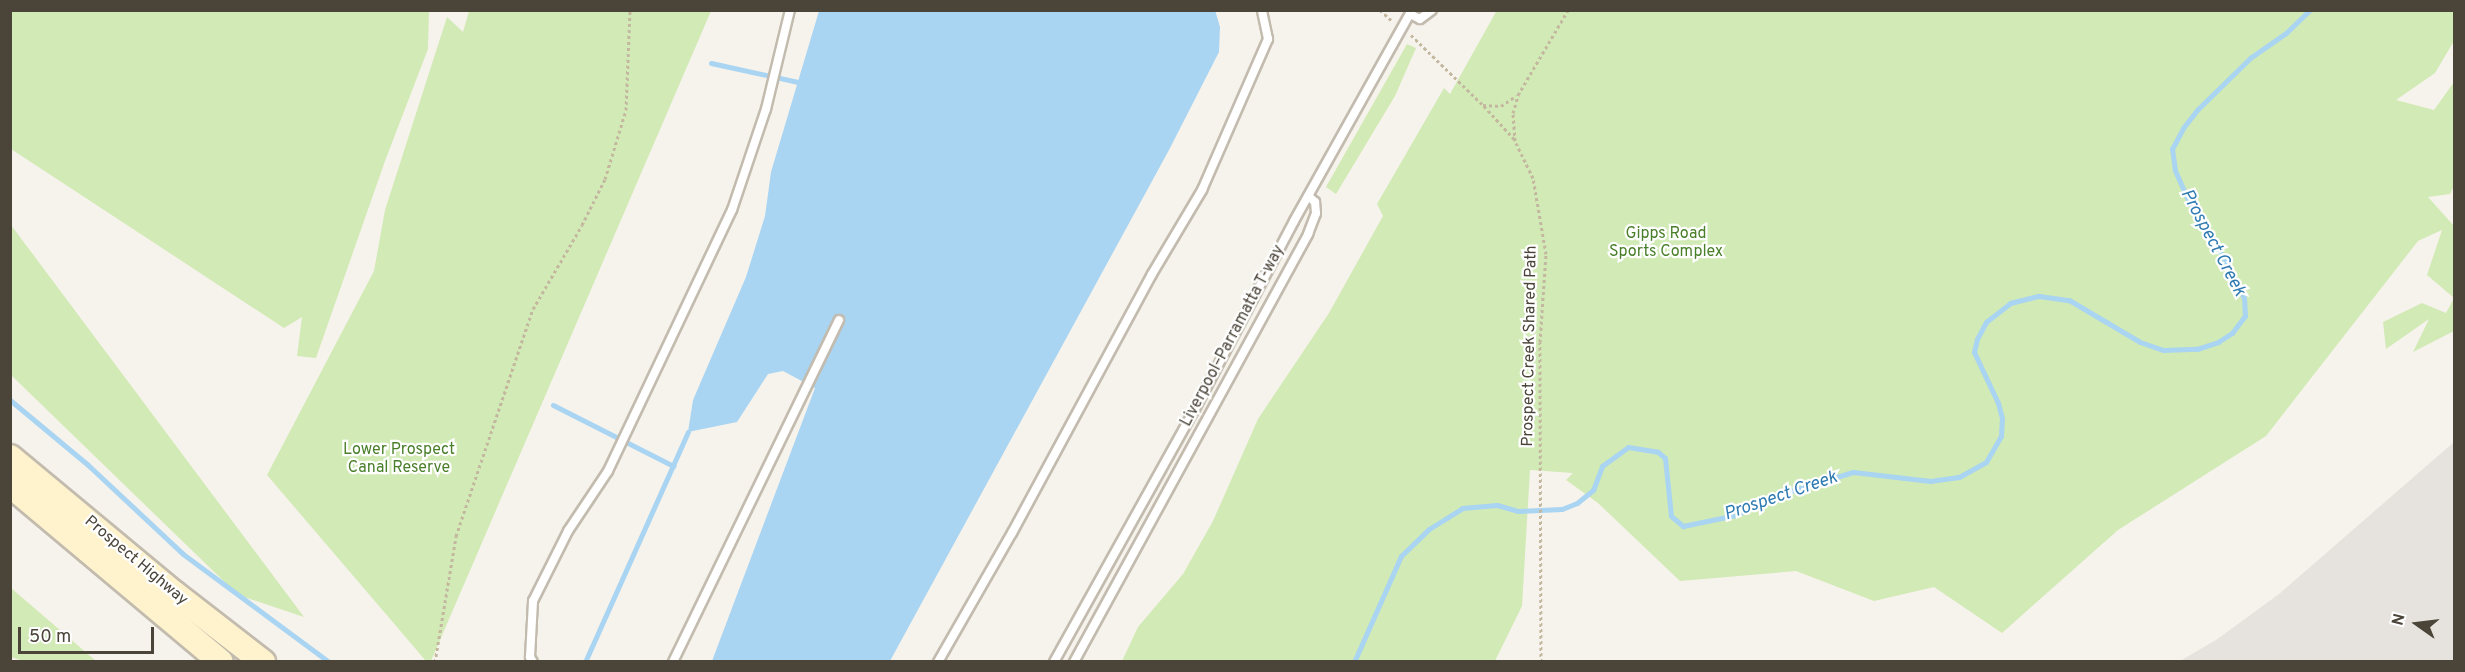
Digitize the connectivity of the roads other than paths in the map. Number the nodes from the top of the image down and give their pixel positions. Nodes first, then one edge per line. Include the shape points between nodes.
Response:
1 (790, 10) edge
2 (1262, 10) edge
3 (1432, 10) edge
4 (1411, 12) edge
5 (1308, 196) junction
6 (839, 320) dead end
7 (10, 457) edge
8 (10, 485) edge
9 (221, 662) edge
10 (263, 662) edge
11 (533, 662) edge
12 (674, 662) edge
13 (938, 662) edge
14 (1054, 662) edge
15 (1074, 662) edge

1 - 11 lane via 766,109 732,210 608,471 568,531 533,601
2 - 13 lane via 1268,39 1202,190
3 - 4 lane via 1420,19
4 - 5 lane, Liverpool–Parramatta T-way
5 - 14 lane, Liverpool–Parramatta T-way
5 - 15 lane via 1315,202 1316,213 1308,234
6 - 12 lane
7 - 10 main road, Prospect Highway
8 - 9 main road, Prospect Highway

